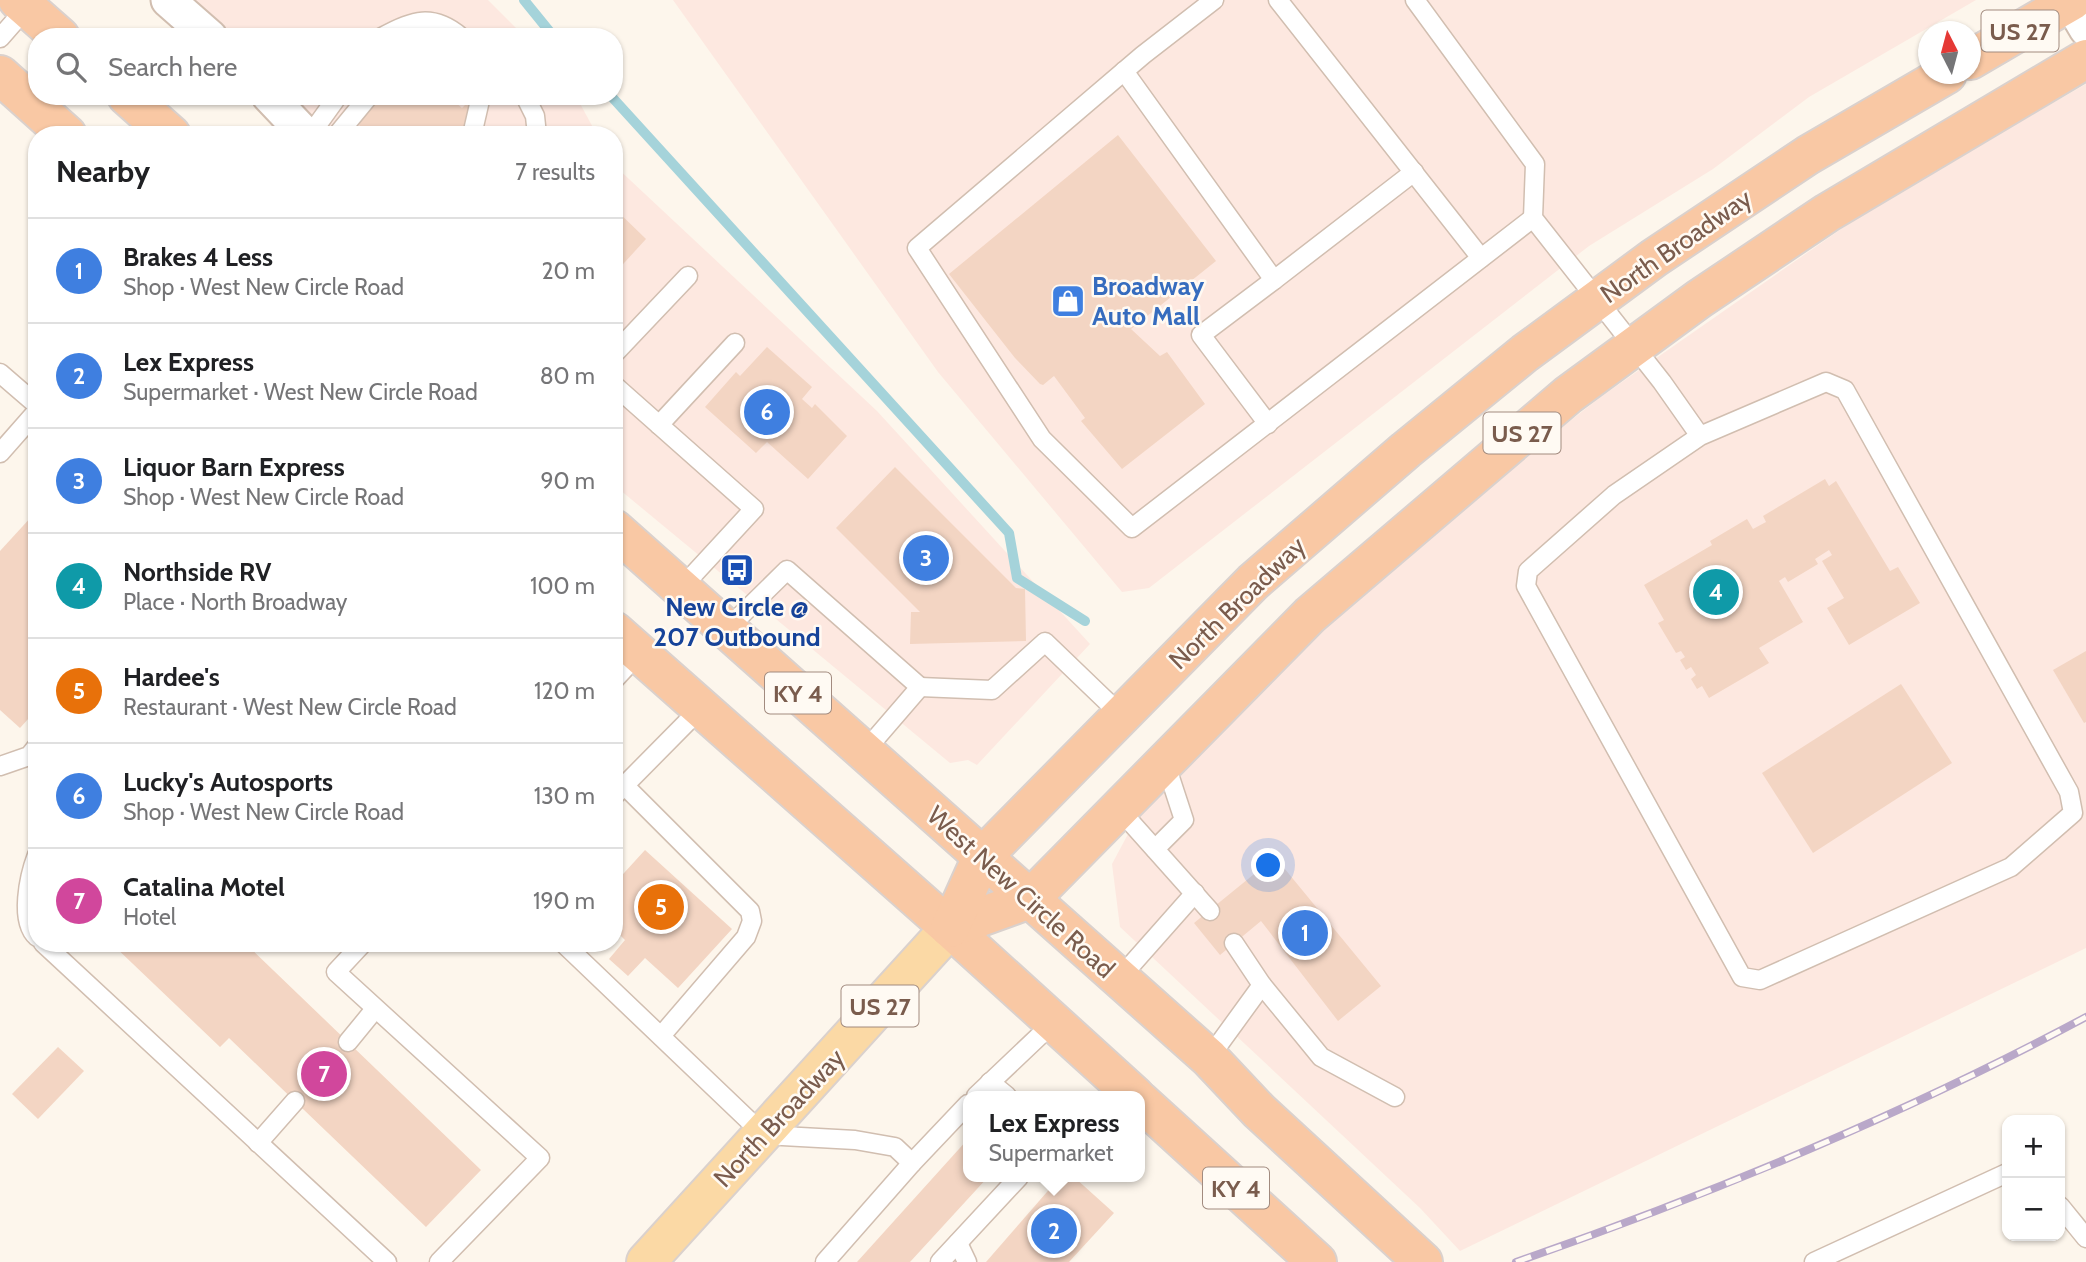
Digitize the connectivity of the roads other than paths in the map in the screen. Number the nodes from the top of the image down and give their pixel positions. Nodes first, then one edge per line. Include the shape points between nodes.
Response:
1 (168, 0) edge
2 (1214, 0) edge
3 (1278, 0) edge
4 (1415, 0) edge
5 (27, 2) edge
6 (2074, 8) edge
7 (52, 28) edge
8 (200, 28) edge
9 (397, 28) edge
10 (451, 28) edge
11 (0, 38) edge
12 (1981, 54) edge
13 (2086, 59) edge
14 (1124, 71) junction
15 (0, 75) edge
16 (1930, 84) edge
17 (28, 100) edge
18 (34, 105) edge
19 (137, 105) edge
20 (279, 105) edge
21 (332, 105) edge
22 (362, 105) edge
23 (479, 105) edge
24 (530, 105) edge
25 (57, 126) edge
26 (161, 126) edge
27 (303, 126) edge
28 (317, 126) edge
29 (344, 126) edge
30 (474, 126) edge
31 (536, 126) edge
32 (1413, 172) junction
33 (1533, 218) junction
34 (1481, 258) junction
35 (688, 276) dead end
36 (1274, 280) junction
37 (1596, 301) junction
38 (735, 343) dead end
39 (623, 345) edge
40 (1634, 346) junction
41 (0, 373) edge
42 (623, 393) edge
43 (28, 397) edge
44 (28, 421) edge
45 (1268, 424) junction
46 (659, 425) junction
47 (1700, 436) junction
48 (0, 453) edge
49 (623, 536) edge
50 (682, 587) junction
51 (727, 629) junction
52 (623, 655) edge
53 (920, 687) junction
54 (700, 709) junction
55 (1122, 716) junction
56 (864, 752) junction
57 (28, 756) edge
58 (1165, 762) junction
59 (0, 766) edge
60 (623, 786) edge
61 (623, 794) edge
62 (1119, 809) junction
63 (1155, 849) junction
64 (982, 856) junction
65 (1195, 892) junction
66 (1030, 899) junction
67 (1210, 911) dead end
68 (950, 928) junction
69 (1234, 943) dead end
70 (53, 952) edge
71 (355, 952) edge
72 (573, 952) edge
73 (1118, 980) junction
74 (1262, 985) junction
75 (375, 1009) junction
76 (1053, 1023) junction
77 (662, 1036) junction
78 (348, 1042) dead end
79 (1209, 1058) junction
80 (990, 1082) junction
81 (981, 1091) edge
82 (1001, 1091) edge
83 (1125, 1091) edge
84 (1395, 1097) dead end
85 (295, 1101) dead end
86 (963, 1109) edge
87 (1145, 1110) edge
88 (764, 1135) junction
89 (258, 1143) junction
90 (912, 1163) junction
91 (2002, 1175) edge
92 (1014, 1182) edge
93 (2065, 1212) edge
94 (2086, 1238) edge
95 (958, 1243) junction
96 (387, 1262) edge
97 (439, 1262) edge
98 (646, 1262) edge
99 (825, 1262) edge
100 (940, 1262) edge
101 (967, 1262) edge
102 (1317, 1262) edge
103 (1423, 1262) edge
104 (1814, 1262) edge

1 - 8 street
2 - 14 lane
3 - 32 lane
4 - 33 lane via 1535,164
5 - 7 highway
5 - 11 lane
6 - 12 highway, US 27
9 - 10 lane via 410,20
13 - 40 highway, US 27 via 1827,213
14 - 36 lane
14 - 45 lane via 917,248 1042,439 1132,528
15 - 17 highway
16 - 37 highway, North Broadway / US 27 via 1808,155
18 - 25 highway
19 - 26 highway
20 - 27 street
21 - 28 lane
22 - 29 lane
23 - 30 lane
24 - 31 lane
32 - 34 lane
32 - 36 lane
33 - 34 lane
33 - 37 lane
34 - 45 lane
35 - 39 lane
36 - 45 lane via 1201,335
37 - 40 lane
37 - 55 highway, North Broadway / US 27 via 1417,441 1254,582
38 - 46 lane
40 - 47 lane
40 - 58 highway, US 27 via 1475,472 1310,615
41 - 43 lane
42 - 46 lane
44 - 48 lane
46 - 50 lane via 754,509
47 - 47 lane via 1826,382 1845,390 2069,792 2073,813 2011,867 1760,980 1742,977 1526,586 1528,571 1614,495
49 - 50 highway, West New Circle Road / KY 4
50 - 51 highway, West New Circle Road / KY 4
51 - 53 lane via 787,570
51 - 56 highway, West New Circle Road / KY 4
52 - 54 highway, KY 4
53 - 55 lane via 992,690 1045,642
53 - 56 lane
54 - 60 lane
54 - 68 highway, KY 4
55 - 64 highway, North Broadway / US 27
56 - 64 highway, West New Circle Road / KY 4
57 - 59 lane
58 - 62 highway, US 27
58 - 63 lane via 1184,820
61 - 77 lane via 750,911 752,921 746,937
62 - 63 lane
62 - 66 highway, US 27
63 - 65 lane
64 - 66 highway, West New Circle Road / KY 4
64 - 68 highway, North Broadway / US 27
65 - 67 lane
65 - 73 lane
66 - 68 highway, US 27
66 - 73 highway, West New Circle Road / KY 4
68 - 76 highway, KY 4
68 - 88 main road, North Broadway / US 27
69 - 74 lane
70 - 89 lane
71 - 75 lane via 336,972
72 - 77 lane
73 - 79 highway, West New Circle Road / KY 4
74 - 79 lane
74 - 84 lane via 1321,1057
75 - 78 lane
75 - 97 lane via 540,1158
76 - 80 lane
76 - 83 highway, KY 4
77 - 88 lane
79 - 103 highway, West New Circle Road / KY 4 via 1259,1111
80 - 81 lane
80 - 82 lane
85 - 89 lane
86 - 90 lane
87 - 102 highway, KY 4
88 - 90 lane via 895,1147
88 - 98 main road, North Broadway / US 27
89 - 96 lane
90 - 99 lane
91 - 104 lane
92 - 95 lane
93 - 94 lane
95 - 100 lane
95 - 101 lane

